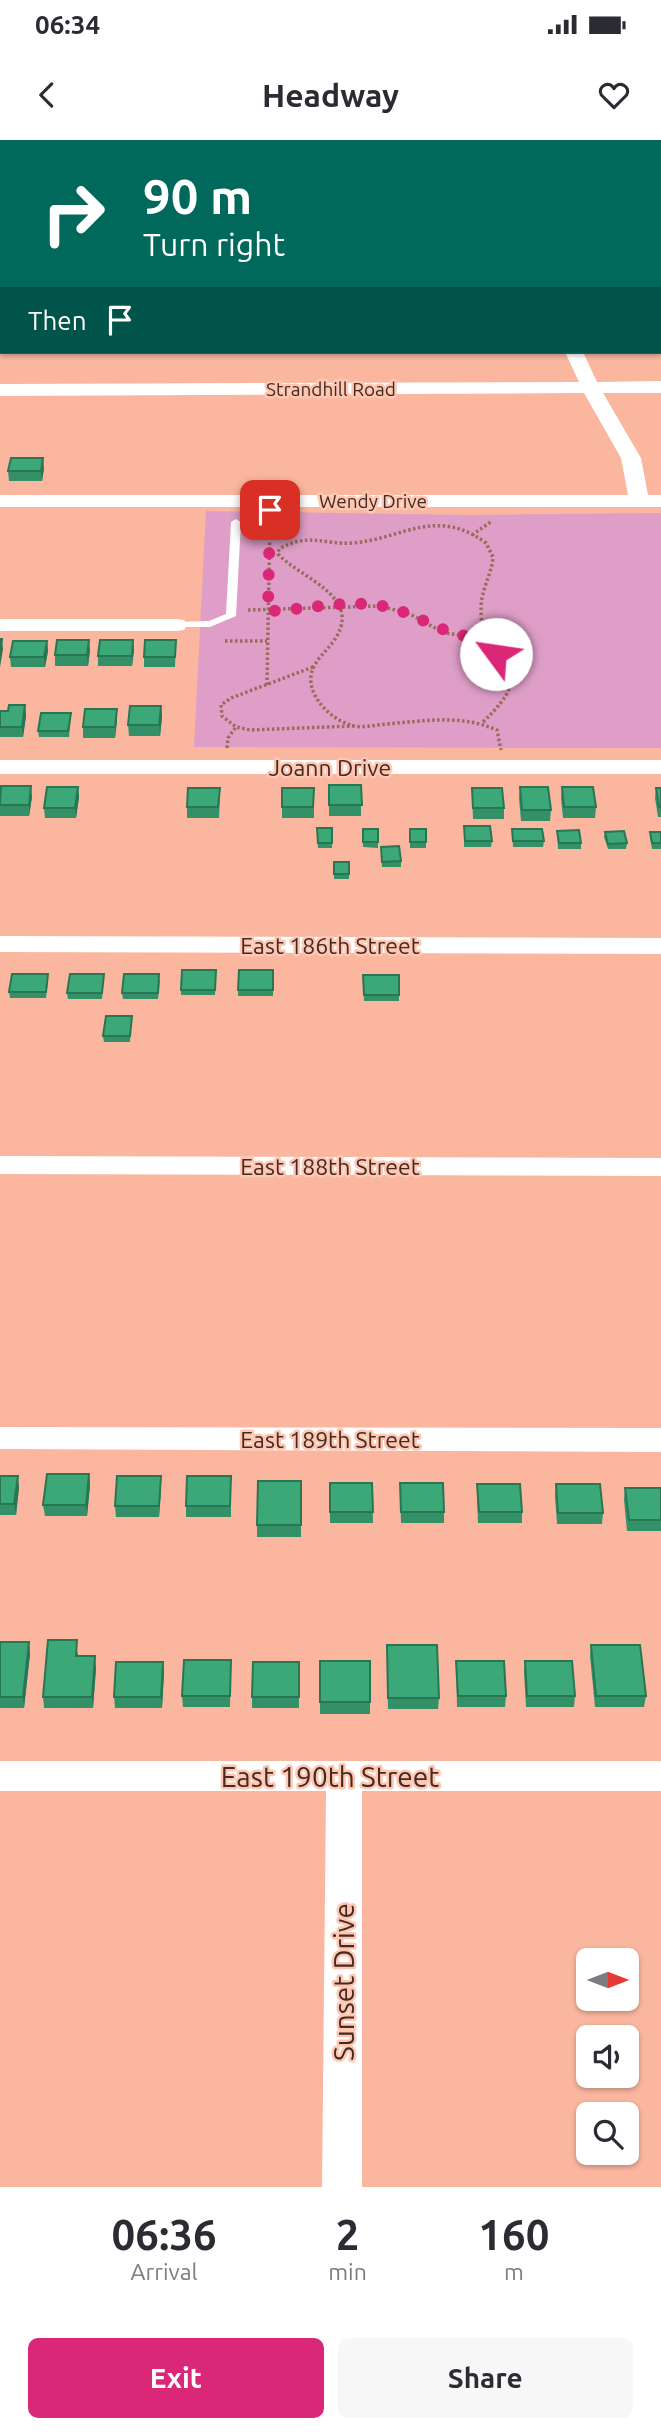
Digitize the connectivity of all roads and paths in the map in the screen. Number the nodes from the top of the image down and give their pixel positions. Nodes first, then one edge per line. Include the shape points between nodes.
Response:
1 (575, 354) edge
2 (661, 387) edge
3 (591, 388) junction
4 (0, 390) edge
5 (0, 501) edge
6 (639, 501) junction
7 (661, 501) edge
8 (270, 510) dead end
9 (492, 510) dead end
10 (236, 522) dead end
11 (472, 535) junction
12 (340, 606) junction
13 (242, 610) dead end
14 (268, 611) junction
15 (0, 625) edge
16 (176, 625) joint
17 (485, 638) junction
18 (225, 641) dead end
19 (267, 641) junction
20 (314, 666) junction
21 (267, 685) junction
22 (483, 722) junction
23 (354, 726) junction
24 (236, 727) junction
25 (227, 754) dead end
26 (502, 754) dead end
27 (0, 767) edge
28 (661, 767) edge
29 (0, 944) edge
30 (661, 946) edge
31 (0, 1165) edge
32 (661, 1167) edge
33 (0, 1438) edge
34 (661, 1440) edge
35 (0, 1776) edge
36 (344, 1776) junction
37 (661, 1776) edge
38 (342, 2187) edge

1 - 3 street
2 - 3 street, Strandhill Road
3 - 4 street, Strandhill Road
3 - 6 street via 631,458
5 - 6 street, Wendy Drive
6 - 7 street, Wendy Drive
8 - 14 path
9 - 11 path via 489,526
10 - 16 lane via 231,616 210,624
11 - 12 path via 418,526 361,542 304,537 279,549 278,554 292,568 329,591
11 - 17 path via 490,547 493,558 481,598
12 - 14 path
12 - 17 path via 380,606 410,614 444,632
12 - 20 path via 339,635
13 - 14 path
14 - 19 path
15 - 16 street
17 - 22 path via 512,685
18 - 19 path
19 - 21 path
20 - 21 path
20 - 23 path via 310,685 315,695
21 - 24 path via 221,705 222,716
22 - 23 path via 454,719
22 - 26 path via 496,730
23 - 24 path
24 - 25 path via 228,738
27 - 28 street, Joann Drive
29 - 30 street, East 186th Street
31 - 32 street, East 188th Street
33 - 34 street, East 189th Street
35 - 36 street, East 190th Street
36 - 37 street, East 190th Street
36 - 38 street, Sunset Drive

